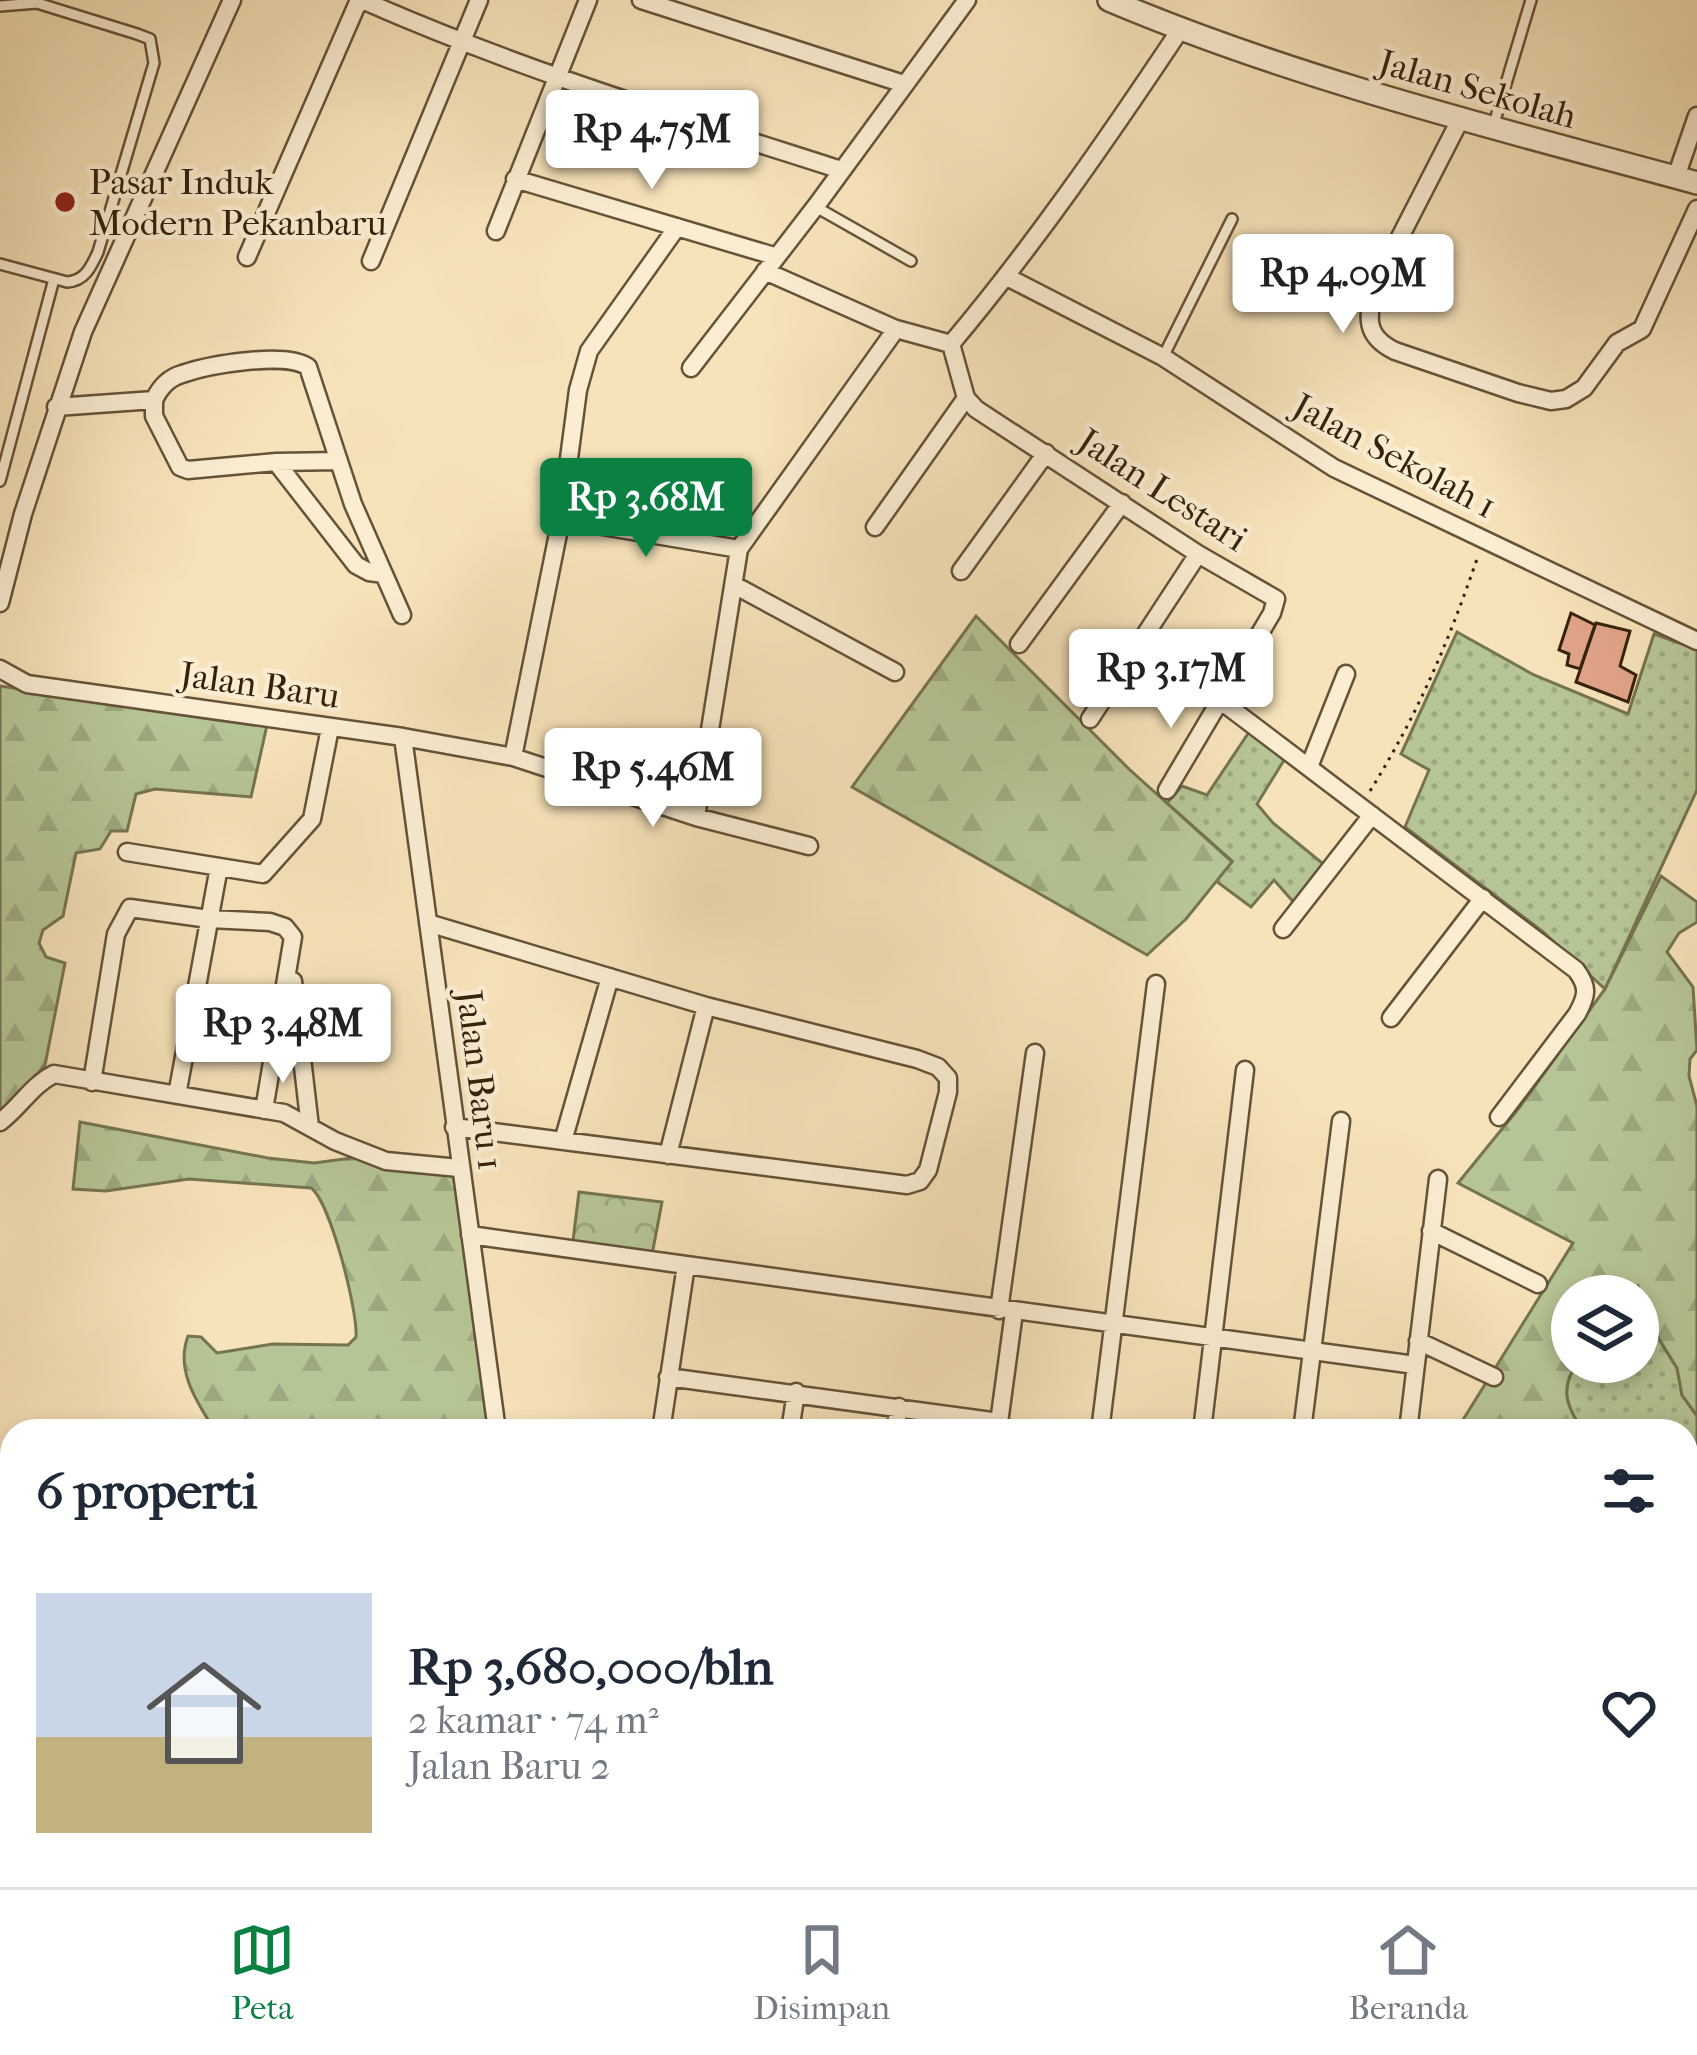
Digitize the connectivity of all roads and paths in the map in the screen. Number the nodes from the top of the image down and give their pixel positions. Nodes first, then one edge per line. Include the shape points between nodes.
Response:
1 (88, 0) edge
2 (232, 0) edge
3 (360, 0) edge
4 (479, 0) edge
5 (588, 0) edge
6 (641, 0) edge
7 (965, 0) edge
8 (1109, 0) edge
9 (1531, 0) edge
10 (0, 6) edge
11 (85, 18) junction
12 (1180, 30) junction
13 (460, 44) junction
14 (555, 79) junction
15 (904, 84) junction
16 (1697, 116) edge
17 (1461, 118) junction
18 (1493, 127) junction
19 (841, 170) junction
20 (515, 179) junction
21 (1687, 180) edge
22 (816, 206) junction
23 (1697, 209) edge
24 (1232, 219) dead end
25 (677, 226) junction
26 (496, 230) dead end
27 (247, 257) dead end
28 (371, 261) dead end
29 (911, 261) dead end
30 (0, 264) edge
31 (770, 264) junction
32 (1007, 277) junction
33 (54, 279) junction
34 (896, 328) junction
35 (951, 344) junction
36 (1163, 357) junction
37 (691, 368) dead end
38 (966, 398) junction
39 (154, 400) junction
40 (56, 407) junction
41 (1046, 453) junction
42 (338, 460) junction
43 (276, 462) junction
44 (0, 482) edge
45 (1121, 503) junction
46 (561, 519) junction
47 (875, 527) dead end
48 (1483, 541) junction
49 (740, 549) junction
50 (1198, 554) junction
51 (961, 571) dead end
52 (384, 574) junction
53 (736, 586) junction
54 (0, 604) edge
55 (402, 615) dead end
56 (1697, 641) edge
57 (1018, 644) dead end
58 (0, 669) edge
59 (895, 672) dead end
60 (1346, 674) dead end
61 (1221, 700) junction
62 (1090, 718) dead end
63 (330, 728) junction
64 (404, 737) junction
65 (514, 757) junction
66 (1309, 767) junction
67 (1167, 790) dead end
68 (1366, 812) junction
69 (696, 817) junction
70 (808, 846) dead end
71 (127, 852) dead end
72 (219, 867) junction
73 (1483, 898) junction
74 (209, 919) junction
75 (428, 923) junction
76 (1283, 929) dead end
77 (291, 962) junction
78 (610, 977) junction
79 (1156, 984) dead end
80 (706, 1006) junction
81 (1391, 1018) dead end
82 (1035, 1054) dead end
83 (1245, 1070) dead end
84 (92, 1082) junction
85 (177, 1095) junction
86 (265, 1109) junction
87 (1499, 1117) dead end
88 (1341, 1120) dead end
89 (0, 1122) edge
90 (310, 1127) junction
91 (454, 1127) junction
92 (563, 1141) junction
93 (668, 1154) junction
94 (459, 1168) junction
95 (1438, 1179) dead end
96 (1431, 1231) junction
97 (470, 1235) junction
98 (686, 1265) junction
99 (1538, 1284) dead end
100 (1007, 1311) junction
101 (1114, 1325) junction
102 (1215, 1336) junction
103 (1418, 1341) junction
104 (1312, 1349) junction
105 (1415, 1365) junction
106 (668, 1377) junction
107 (1494, 1377) dead end
108 (796, 1392) junction
109 (898, 1407) junction
110 (495, 1419) edge
111 (663, 1419) edge
112 (792, 1419) edge
113 (896, 1419) edge
114 (961, 1419) edge
115 (999, 1419) edge
116 (1102, 1419) edge
117 (1204, 1419) edge
118 (1303, 1419) edge
119 (1409, 1419) edge

1 - 11 lane
2 - 40 street
3 - 13 street
3 - 27 street
4 - 13 street
5 - 14 street
6 - 15 street
7 - 15 street
8 - 12 street, Jalan Sekolah
9 - 18 lane
10 - 11 lane via 38,3
11 - 33 lane via 150,39 154,63 98,252 83,277
12 - 17 street, Jalan Sekolah
12 - 32 street
13 - 14 street
13 - 28 street
14 - 19 street
14 - 20 street
15 - 19 street
16 - 21 street
17 - 18 street, Jalan Sekolah
17 - 23 street via 1375,286 1369,332 1395,351 1518,393 1566,399 1617,343 1642,329
18 - 21 street, Jalan Sekolah
19 - 22 street
20 - 25 street
20 - 26 street
22 - 29 lane
22 - 31 street
24 - 36 lane
25 - 31 street
25 - 46 street via 590,351
30 - 33 lane
31 - 34 street
31 - 37 street
32 - 35 street
32 - 36 street, Jalan Sekolah 1
33 - 44 lane
34 - 35 street
34 - 49 street
35 - 38 street
36 - 48 street, Jalan Sekolah 1 via 1334,468
38 - 41 street, Jalan Lestari
38 - 47 street
39 - 40 street
39 - 42 street via 180,374 298,359 308,367
39 - 43 street via 180,466
40 - 54 street
41 - 45 street, Jalan Lestari
41 - 51 street
42 - 43 street
42 - 52 street
43 - 52 street via 356,565
45 - 50 street, Jalan Lestari
45 - 57 street
46 - 49 street
46 - 65 street
48 - 56 street, Jalan Sekolah 1
48 - 68 path via 1445,652
49 - 53 street
50 - 61 street, Jalan Lestari via 1277,602
50 - 62 street
52 - 55 street
53 - 59 street
53 - 69 street
58 - 63 street, Jalan Baru via 27,683
60 - 66 street
61 - 66 street
61 - 67 street
63 - 64 street, Jalan Baru
63 - 72 street via 312,819 263,874
64 - 65 street, Jalan Baru
64 - 75 street, Jalan Baru 1
65 - 69 street, Jalan Baru
66 - 68 street
68 - 73 street
68 - 76 street
69 - 70 street, Jalan Baru
71 - 72 street
72 - 74 street
73 - 81 street
73 - 87 street via 1586,983 1577,1014
74 - 77 street via 285,928 293,937
74 - 84 street via 130,908 123,916
74 - 85 street
75 - 78 street
75 - 91 street, Jalan Baru 1
77 - 86 street
77 - 90 street
78 - 80 street
78 - 92 street
79 - 101 street
80 - 93 street
80 - 93 street via 938,1067 948,1092 934,1154 920,1181 907,1185
82 - 100 street
83 - 102 street
84 - 85 street
84 - 89 street via 54,1074
85 - 86 street
86 - 90 street
88 - 104 street
90 - 94 street via 386,1161
91 - 92 street
91 - 94 street, Jalan Baru 1
92 - 93 street
94 - 97 street, Jalan Baru 1
95 - 96 street
96 - 99 street
96 - 103 street
97 - 98 street
97 - 110 street, Jalan Baru 1
98 - 100 street
98 - 106 street
100 - 101 street
100 - 115 street
101 - 102 street
101 - 116 street
102 - 104 street
102 - 117 street
103 - 105 street
103 - 107 street
104 - 105 street
104 - 118 street
105 - 119 street
106 - 108 street
106 - 111 street
108 - 109 street
108 - 112 street
109 - 113 street
109 - 114 street

